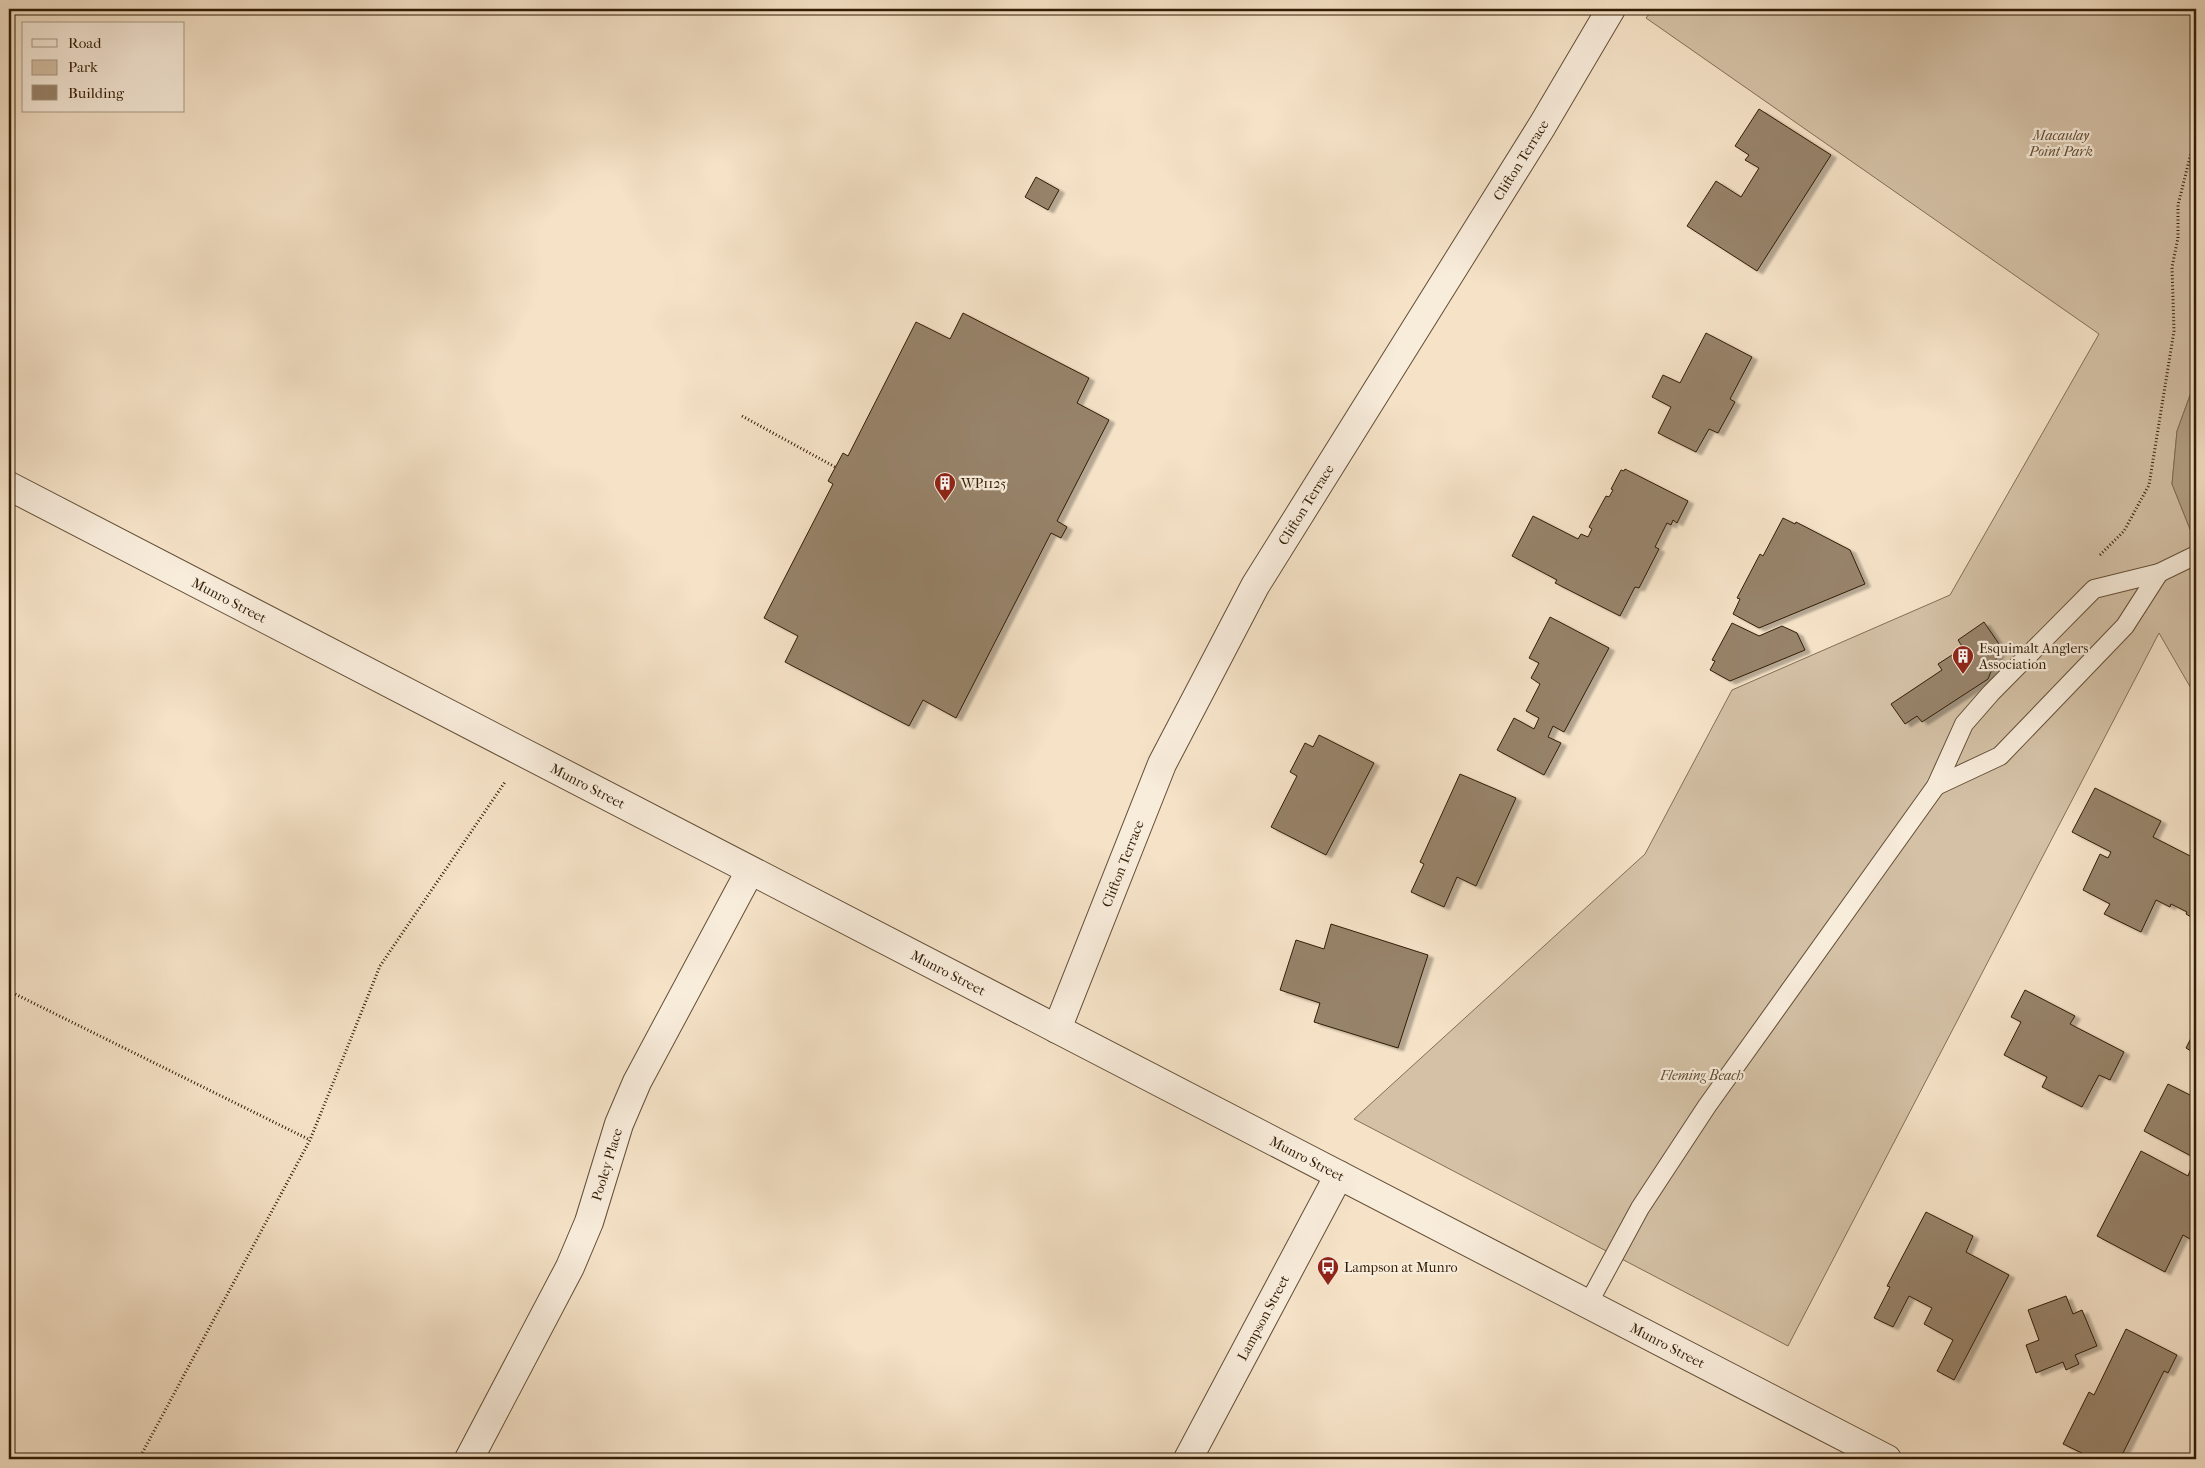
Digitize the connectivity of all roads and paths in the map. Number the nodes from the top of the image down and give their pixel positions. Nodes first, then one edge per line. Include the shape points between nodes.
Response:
1 (1611, 9) edge
2 (2196, 133) edge
3 (742, 416) dead end
4 (836, 467) dead end
5 (9, 486) edge
6 (2196, 555) edge
7 (2098, 557) dead end
8 (2158, 573) junction
9 (525, 753) junction
10 (1936, 786) junction
11 (750, 871) junction
12 (9, 991) edge
13 (1057, 1029) junction
14 (310, 1140) junction
15 (1339, 1176) junction
16 (1588, 1304) junction
17 (139, 1459) edge
18 (469, 1459) edge
19 (1188, 1459) edge
20 (1887, 1459) edge

1 - 13 street, Clifton Terrace via 1255,586 1162,764
2 - 7 path via 2178,205 2178,238 2172,267 2174,331 2149,485 2124,531
3 - 4 path
5 - 9 street, Munro Street
6 - 8 lane
8 - 10 lane via 2125,626 2000,756
8 - 10 lane via 2094,589 1964,724
9 - 11 street, Munro Street
9 - 14 path via 380,966
10 - 16 lane via 1706,1106 1640,1208
11 - 13 street, Munro Street
11 - 18 street, Pooley Place via 637,1082 619,1124 589,1222 570,1267
12 - 14 path
13 - 15 street, Munro Street
14 - 17 path
15 - 16 street, Munro Street
15 - 19 street, Lampson Street
16 - 20 street, Munro Street

